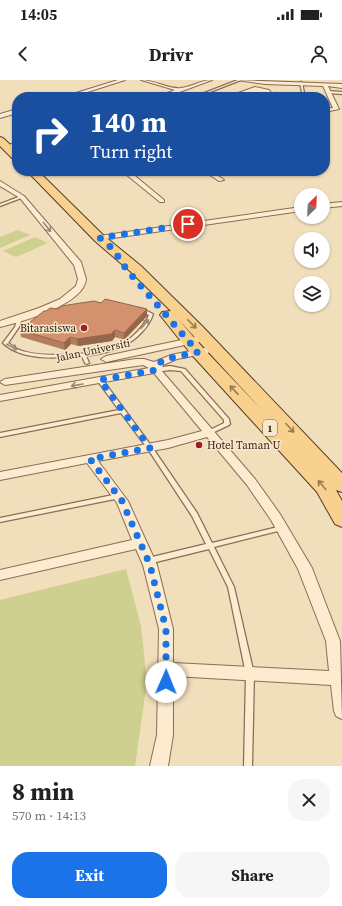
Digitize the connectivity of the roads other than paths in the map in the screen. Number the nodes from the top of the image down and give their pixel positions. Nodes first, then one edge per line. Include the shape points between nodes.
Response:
1 (123, 80) edge
2 (143, 80) edge
3 (210, 80) edge
4 (240, 80) edge
5 (274, 82) edge
6 (301, 83) junction
7 (325, 85) junction
8 (342, 86) edge
9 (180, 90) junction
10 (83, 92) edge
11 (175, 92) edge
12 (208, 92) edge
13 (244, 92) edge
14 (268, 92) edge
15 (276, 92) edge
16 (303, 92) edge
17 (329, 92) edge
18 (330, 92) edge
19 (330, 93) edge
20 (342, 93) edge
21 (330, 110) edge
22 (12, 112) edge
23 (0, 116) edge
24 (37, 176) edge
25 (130, 176) edge
26 (215, 176) edge
27 (221, 180) dead end
28 (0, 183) edge
29 (22, 197) junction
30 (162, 201) dead end
31 (342, 204) edge
32 (330, 205) edge
33 (0, 206) edge
34 (294, 210) edge
35 (100, 238) junction
36 (135, 308) edge
37 (37, 311) junction
38 (52, 312) edge
39 (20, 317) junction
40 (0, 324) edge
41 (202, 345) junction
42 (85, 359) junction
43 (156, 370) junction
44 (100, 380) junction
45 (3, 383) edge
46 (0, 398) edge
47 (123, 412) junction
48 (208, 432) junction
49 (0, 435) edge
50 (150, 448) junction
51 (90, 459) junction
52 (0, 476) edge
53 (342, 485) edge
54 (118, 496) junction
55 (342, 519) edge
56 (0, 520) edge
57 (282, 528) junction
58 (140, 543) junction
59 (211, 545) junction
60 (148, 561) junction
61 (0, 574) edge
62 (166, 669) junction
63 (250, 674) junction
64 (340, 679) edge
65 (342, 711) edge
66 (159, 766) edge
67 (248, 766) edge

1 - 10 street
2 - 9 street
3 - 9 street
4 - 5 street
4 - 12 lane
5 - 6 street
5 - 15 street
6 - 7 street
6 - 16 lane
7 - 8 street
7 - 17 street
9 - 11 street
13 - 14 street via 255,88
18 - 20 lane
19 - 21 street via 335,100 336,109
22 - 23 street
24 - 35 main road, 1
25 - 30 street
26 - 27 street
28 - 29 street
29 - 33 lane
29 -> 37 street via 78,264 82,276 80,287 65,300
31 - 32 street
34 - 35 street
35 - 41 main road, 1
42 -> 36 lane via 124,344 145,325 151,314
37 - 38 lane
37 - 39 street
39 - 40 street
39 -> 42 lane via 17,327 5,343 8,346 18,351 44,356
41 - 42 street, Jalan Universiti
41 - 43 street via 166,359 159,363
41 -> 53 main road, 1
55 -> 41 main road, 1 via 326,488
42 - 45 street, Jalan Universiti
43 - 44 street
43 - 45 street via 148,364 136,362
43 - 48 street
43 - 48 lane via 183,370 227,420 226,424
44 -> 46 street
44 - 47 lane
47 - 49 lane
47 - 50 lane
48 - 50 street
48 - 57 street via 251,482
50 - 51 street
50 - 59 lane via 195,515
51 - 52 street
51 - 54 street
54 - 56 lane
54 - 58 street
57 - 59 lane
57 - 64 street via 305,568 333,641
58 - 60 street
58 - 61 street
59 - 60 lane
59 - 63 lane via 231,587
60 - 62 street via 166,629
62 - 63 street
62 - 66 street via 165,735
63 - 64 street
63 - 67 lane
64 - 65 street

